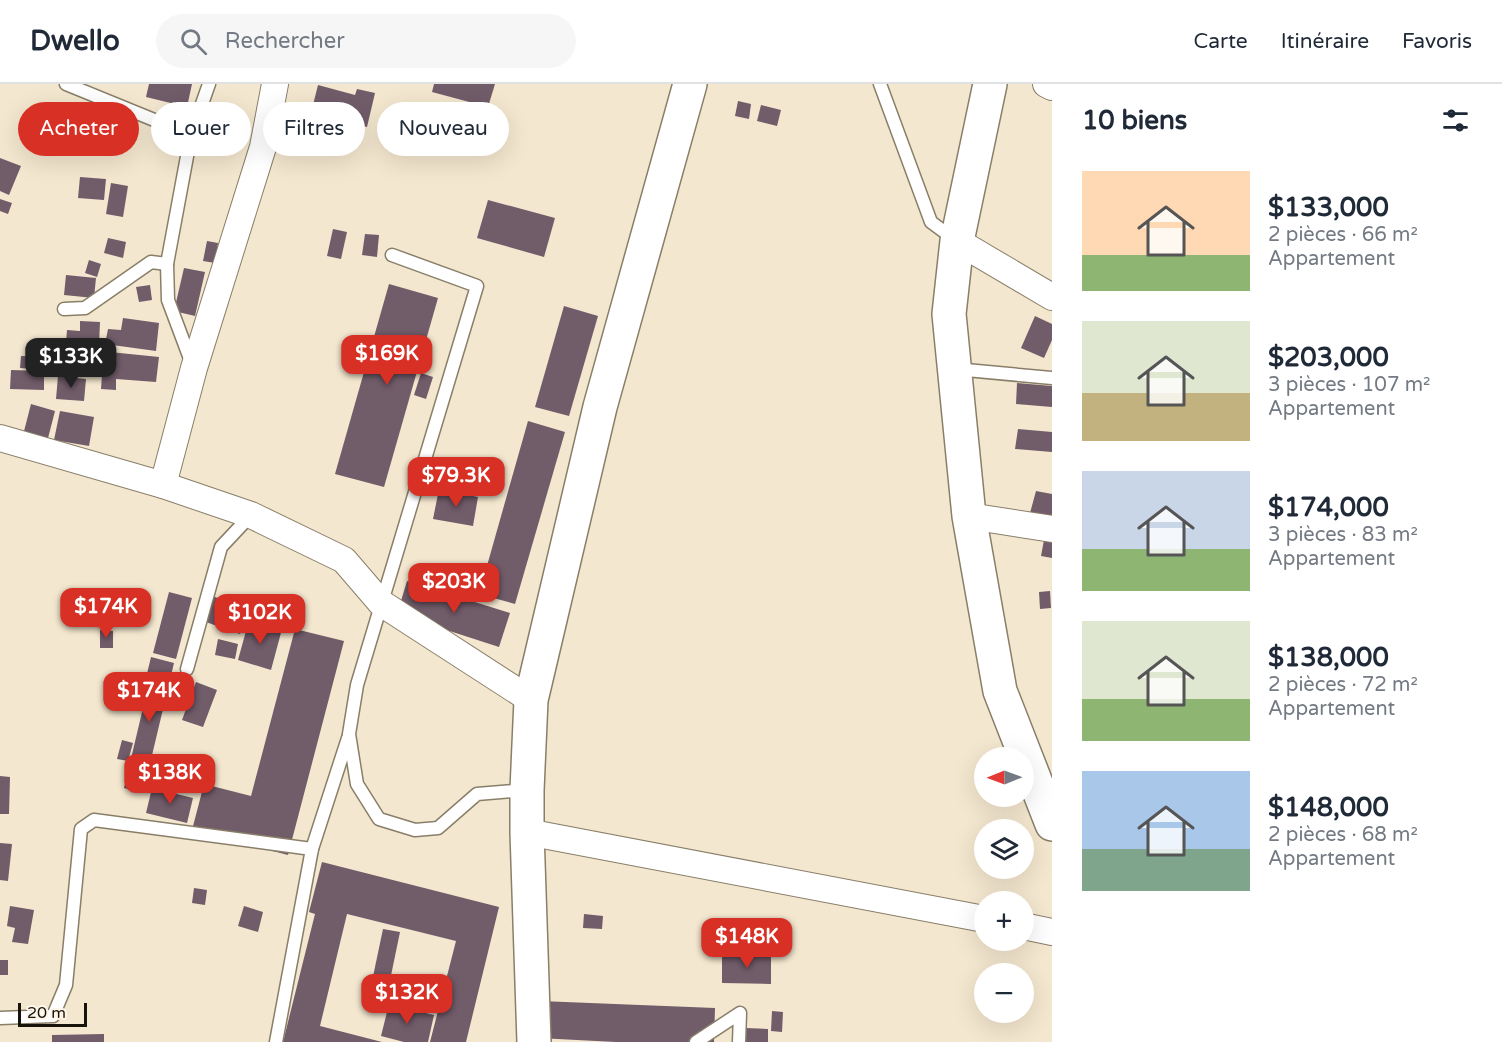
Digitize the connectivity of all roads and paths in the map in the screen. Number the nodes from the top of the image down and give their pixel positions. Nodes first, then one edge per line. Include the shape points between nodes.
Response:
1 (66, 84) edge
2 (209, 84) edge
3 (275, 84) edge
4 (690, 84) edge
5 (880, 84) edge
6 (990, 84) edge
7 (1046, 84) edge
8 (1052, 87) edge
9 (203, 102) edge
10 (151, 119) edge
11 (187, 156) edge
12 (957, 241) junction
13 (392, 255) dead end
14 (167, 264) junction
15 (1052, 297) edge
16 (64, 309) dead end
17 (194, 368) junction
18 (954, 369) junction
19 (1052, 378) edge
20 (0, 438) edge
21 (162, 485) junction
22 (251, 515) junction
23 (969, 516) junction
24 (1052, 529) edge
25 (381, 603) junction
26 (187, 669) dead end
27 (531, 700) junction
28 (349, 734) junction
29 (527, 790) junction
30 (1052, 824) edge
31 (527, 832) junction
32 (312, 849) junction
33 (974, 917) edge
34 (1034, 928) edge
35 (1052, 932) edge
36 (0, 1018) edge
37 (276, 1042) edge
38 (534, 1042) edge
39 (696, 1042) edge
40 (739, 1042) edge

1 - 10 lane
2 - 9 lane
3 - 17 street via 263,147
4 - 27 main road via 600,407
5 - 12 lane via 931,222
6 - 12 main road
7 - 8 street
11 - 14 lane
12 - 15 street
12 - 18 main road via 949,314
13 - 25 lane via 477,286
14 - 16 lane via 151,262 85,308
14 - 17 lane via 168,300
17 - 21 street
18 - 19 lane
18 - 23 main road
20 - 21 street
21 - 22 street
22 - 25 street via 344,560
22 - 26 lane via 221,547
23 - 24 street
23 - 30 main road via 1000,691
25 - 27 street
25 - 28 lane via 357,685
27 - 29 main road
28 - 29 lane via 357,784 380,819 415,830 438,828 477,794
28 - 32 lane
29 - 31 main road
31 - 33 street
31 - 38 main road
32 - 36 lane via 94,820 81,830 66,985 53,1016
32 - 37 lane
34 - 35 street
39 - 40 lane via 740,1013

